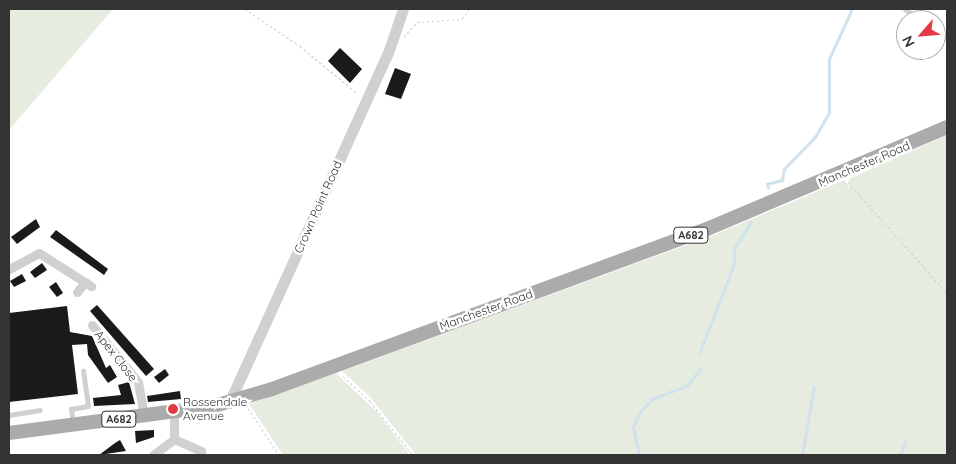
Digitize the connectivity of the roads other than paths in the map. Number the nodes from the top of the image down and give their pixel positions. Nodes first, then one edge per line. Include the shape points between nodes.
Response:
1 (403, 9) edge
2 (947, 127) edge
3 (9, 269) edge
4 (77, 292) dead end
5 (92, 325) dead end
6 (83, 371) dead end
7 (229, 403) junction
8 (40, 410) dead end
9 (174, 412) junction
10 (9, 415) edge
11 (144, 416) junction
12 (73, 425) junction
13 (9, 433) edge
14 (174, 439) junction
15 (201, 450) dead end
16 (152, 455) edge

1 - 7 street, Crown Point Road via 388,53
2 - 7 main road, Manchester Road / A682 via 707,229
3 - 4 street via 39,253 88,284
5 - 11 street, Apex Close via 138,382
6 - 12 lane via 88,406 70,409
7 - 9 main road, Manchester Road / A682
8 - 10 lane
9 - 11 main road, Manchester Road / A682
9 - 14 street
11 - 12 main road, Manchester Road / A682
12 - 13 main road, Manchester Road / A682
14 - 15 street
14 - 16 street

